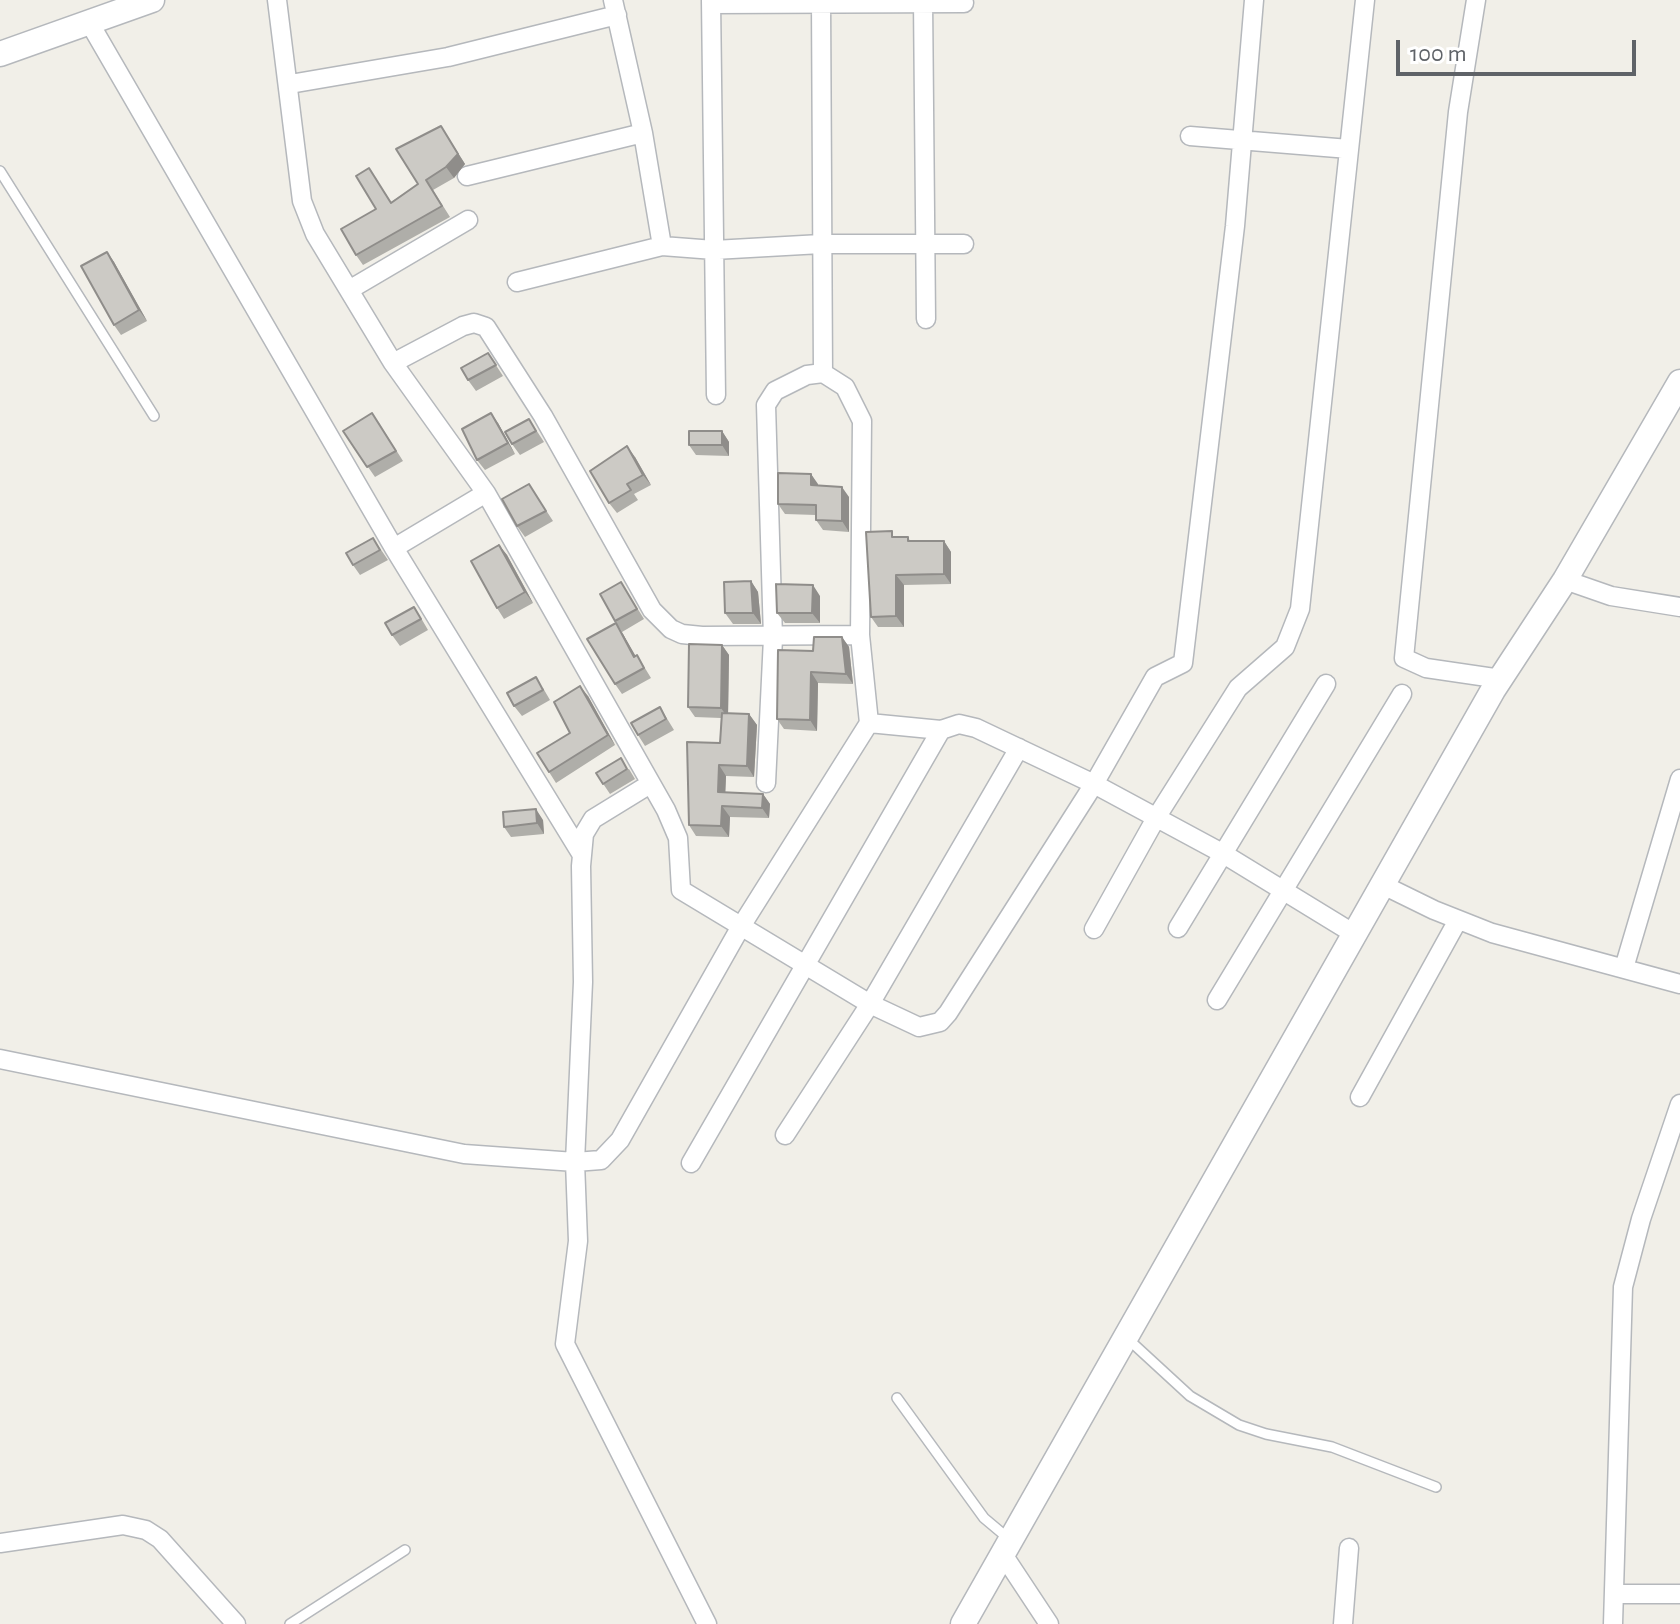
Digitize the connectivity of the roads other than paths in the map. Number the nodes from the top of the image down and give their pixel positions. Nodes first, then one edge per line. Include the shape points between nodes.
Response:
1 (152, 0) edge
2 (277, 0) edge
3 (1254, 0) edge
4 (1365, 0) edge
5 (1476, 0) edge
6 (711, 2) edge
7 (821, 2) edge
8 (923, 2) edge
9 (964, 3) dead end
10 (615, 7) edge
11 (89, 22) junction
12 (0, 54) edge
13 (290, 84) junction
14 (643, 133) junction
15 (1190, 136) dead end
16 (1242, 140) junction
17 (1349, 149) junction
18 (0, 171) edge
19 (467, 176) dead end
20 (468, 220) dead end
21 (821, 244) junction
22 (926, 244) junction
23 (964, 244) dead end
24 (662, 246) junction
25 (714, 250) junction
26 (517, 282) dead end
27 (349, 290) junction
28 (926, 319) dead end
29 (393, 363) junction
30 (823, 373) junction
31 (1680, 382) edge
32 (716, 395) dead end
33 (154, 416) dead end
34 (486, 493) junction
35 (394, 548) junction
36 (1565, 580) junction
37 (1680, 607) edge
38 (860, 635) junction
39 (773, 638) junction
40 (1501, 679) junction
41 (1326, 684) dead end
42 (1402, 694) dead end
43 (869, 723) junction
44 (941, 730) junction
45 (1019, 748) junction
46 (1680, 779) edge
47 (766, 783) dead end
48 (650, 784) junction
49 (1094, 784) junction
50 (1156, 818) junction
51 (1222, 853) junction
52 (582, 855) junction
53 (1383, 885) junction
54 (1284, 887) junction
55 (1458, 920) junction
56 (740, 928) junction
57 (1178, 928) dead end
58 (1094, 929) dead end
59 (1356, 935) junction
60 (805, 967) junction
61 (1624, 968) junction
62 (1680, 984) edge
63 (1217, 1000) dead end
64 (870, 1004) junction
65 (0, 1059) edge
66 (1360, 1097) dead end
67 (1680, 1104) edge
68 (785, 1135) dead end
69 (575, 1162) junction
70 (691, 1163) dead end
71 (1124, 1336) junction
72 (897, 1398) dead end
73 (1436, 1487) dead end
74 (0, 1543) edge
75 (1008, 1548) junction
76 (1349, 1548) dead end
77 (405, 1550) dead end
78 (1614, 1594) junction
79 (1680, 1594) edge
80 (236, 1624) edge
81 (290, 1624) edge
82 (707, 1624) edge
83 (963, 1624) edge
84 (1049, 1624) edge
85 (1343, 1624) edge
86 (1613, 1624) edge

1 - 11 street
2 - 13 street
3 - 16 street
4 - 17 street
5 - 40 street via 1458,112 1404,658 1426,668
6 - 7 street
6 - 25 street
7 - 8 street
7 - 21 street
8 - 9 street
8 - 22 street
10 - 13 street via 448,57
10 - 14 street
11 - 12 street
11 - 35 street
13 - 27 street via 302,201
14 - 19 street
14 - 24 street
15 - 16 street
16 - 17 street
16 - 49 street via 1183,663 1155,677
17 - 50 street via 1300,609 1285,647 1238,688
18 - 33 lane
20 - 27 street
21 - 22 street
21 - 25 street
21 - 30 street
22 - 23 street
22 - 28 street
24 - 25 street
24 - 26 street
25 - 32 street
27 - 29 street
29 - 34 street
29 - 39 street via 463,326 486,327 662,623 682,634
30 - 38 street via 845,387 862,421
30 - 39 street via 775,391 766,405
31 - 36 street
34 - 35 street
34 - 48 street
35 - 52 street
36 - 37 street via 1611,596
36 - 40 street
38 - 39 street
38 - 43 street
39 - 47 street
40 - 53 street
41 - 51 street
42 - 54 street
43 - 44 street
43 - 56 street
44 - 45 street via 959,724
44 - 60 street
45 - 49 street
45 - 64 street
46 - 61 street
48 - 52 street via 593,819 584,834
48 - 56 street via 678,838 681,890
49 - 50 street
49 - 64 street via 940,1022 919,1027
50 - 51 street
50 - 58 street
51 - 54 street
51 - 57 street
52 - 69 street
53 - 55 street
53 - 59 street
54 - 59 street
54 - 63 street
55 - 61 street
55 - 66 street
56 - 60 street
56 - 69 street via 620,1140 601,1160
59 - 71 street
60 - 64 street
60 - 70 street
61 - 62 street
64 - 68 street
65 - 69 street via 464,1154
67 - 78 street via 1623,1287
69 - 82 street via 578,1241 565,1344
71 - 73 lane via 1190,1396 1239,1425 1332,1447
71 - 75 street
72 - 75 lane
74 - 80 street via 123,1525 146,1530
75 - 83 street
75 - 84 street
76 - 85 street
77 - 81 lane
78 - 79 street
78 - 86 street

